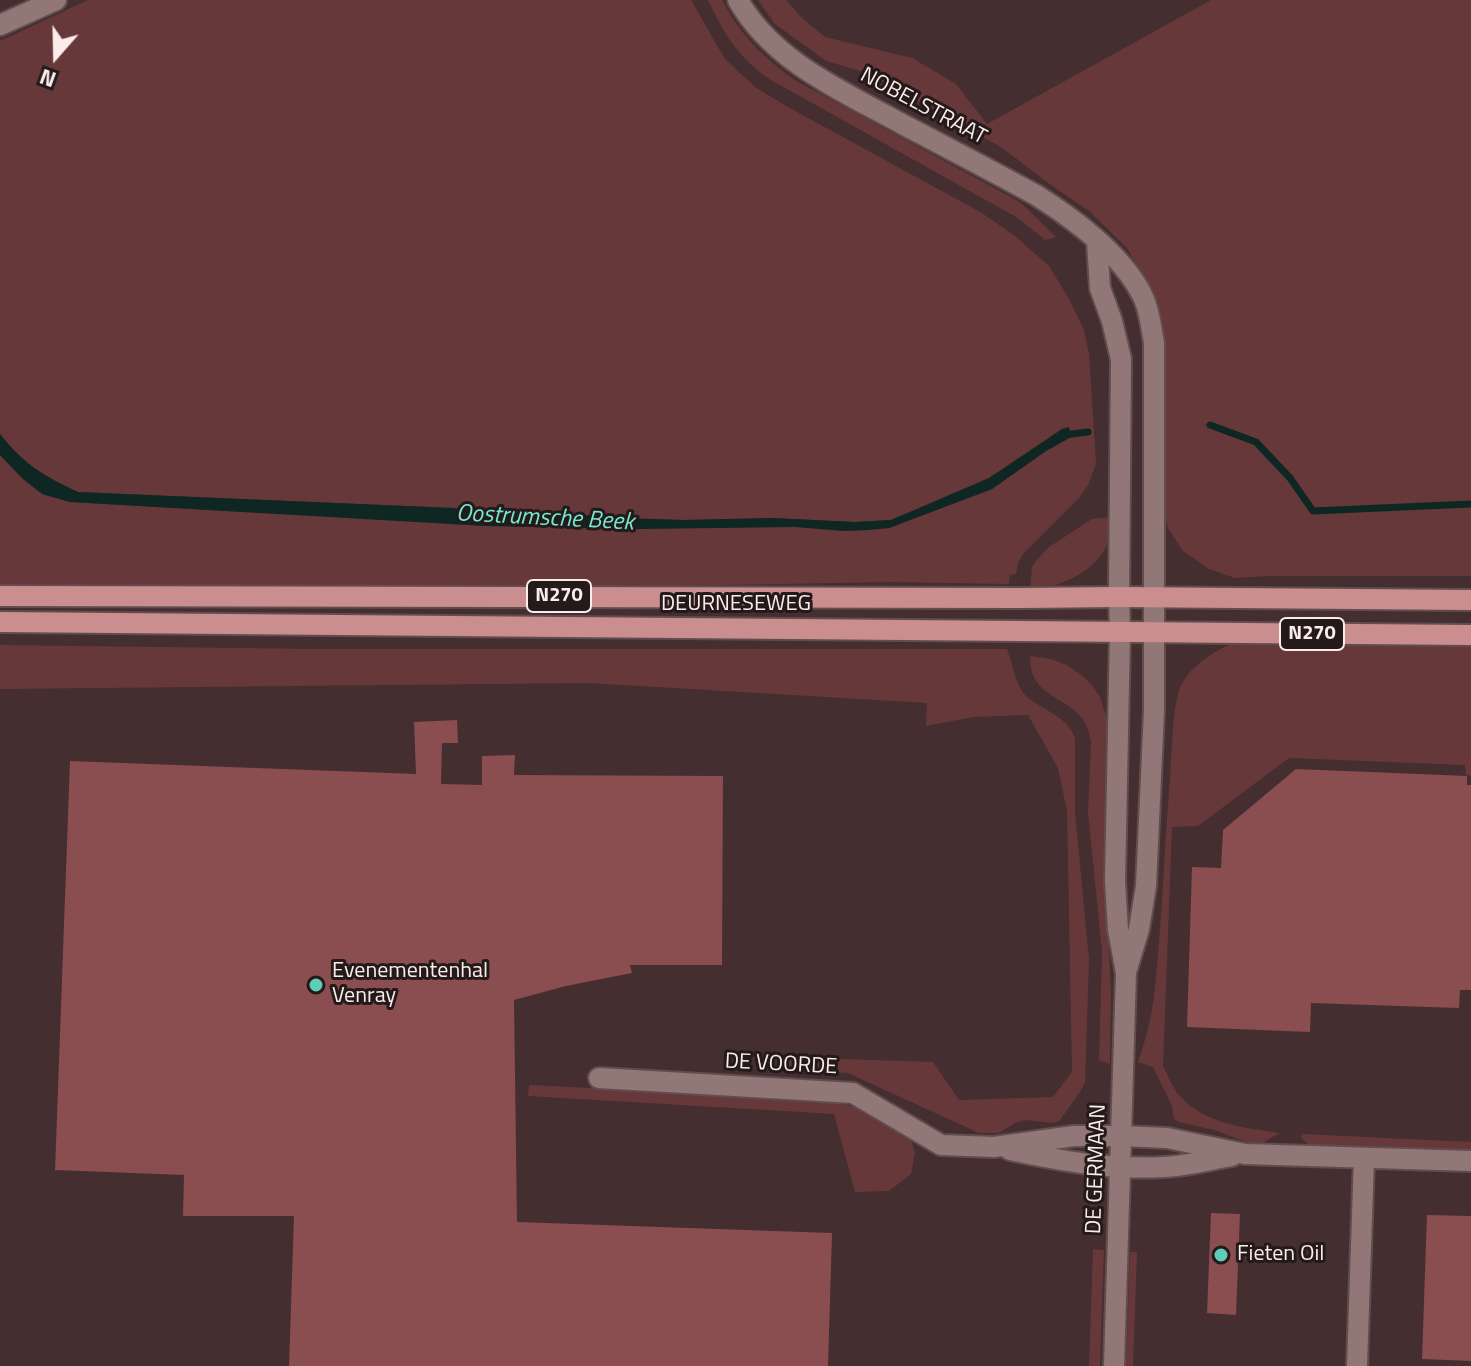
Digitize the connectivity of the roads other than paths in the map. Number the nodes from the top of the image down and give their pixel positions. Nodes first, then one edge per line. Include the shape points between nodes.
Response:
1 (56, 0) edge
2 (738, 0) edge
3 (0, 25) edge
4 (1097, 242) junction
5 (0, 596) edge
6 (1119, 597) junction
7 (1154, 599) junction
8 (1471, 600) edge
9 (0, 622) edge
10 (1120, 632) junction
11 (1153, 632) junction
12 (1471, 635) edge
13 (1126, 973) junction
14 (599, 1078) dead end
15 (1122, 1136) junction
16 (994, 1147) junction
17 (1245, 1154) junction
18 (1364, 1158) junction
19 (1471, 1161) edge
20 (1121, 1167) junction
21 (1114, 1366) edge
22 (1357, 1366) edge

1 - 3 street
2 - 4 street, NOBELSTRAAT via 762,34 799,64 1036,195
4 - 6 street via 1100,288 1121,359
4 - 7 street, NOBELSTRAAT via 1135,281 1154,342
5 - 6 main road, DEURNESEWEG / N270
6 - 7 main road, DEURNESEWEG / N270
6 - 10 street, DE GERMAAN
7 - 8 main road, DEURNESEWEG / N270
7 - 11 street, NOBELSTRAAT
9 - 10 main road, DEURNESEWEG / N270
10 - 11 main road, DEURNESEWEG / N270
10 - 13 street, DE GERMAAN via 1115,881
11 - 12 main road, DEURNESEWEG / N270
11 - 13 street, DE GERMAAN via 1146,886
13 - 15 street, DE GERMAAN
14 - 16 street, DE VOORDE via 853,1093 941,1145
15 - 16 street, DE VOORDE via 1074,1136
15 - 17 street, DE VOORDE via 1167,1138
15 - 20 street, DE GERMAAN
16 - 20 street, DE VOORDE via 1073,1164
17 - 18 street, DE VOORDE
17 - 20 street, DE VOORDE via 1166,1167
18 - 19 street, DE VOORDE
18 - 22 street
20 - 21 street, DE GERMAAN

